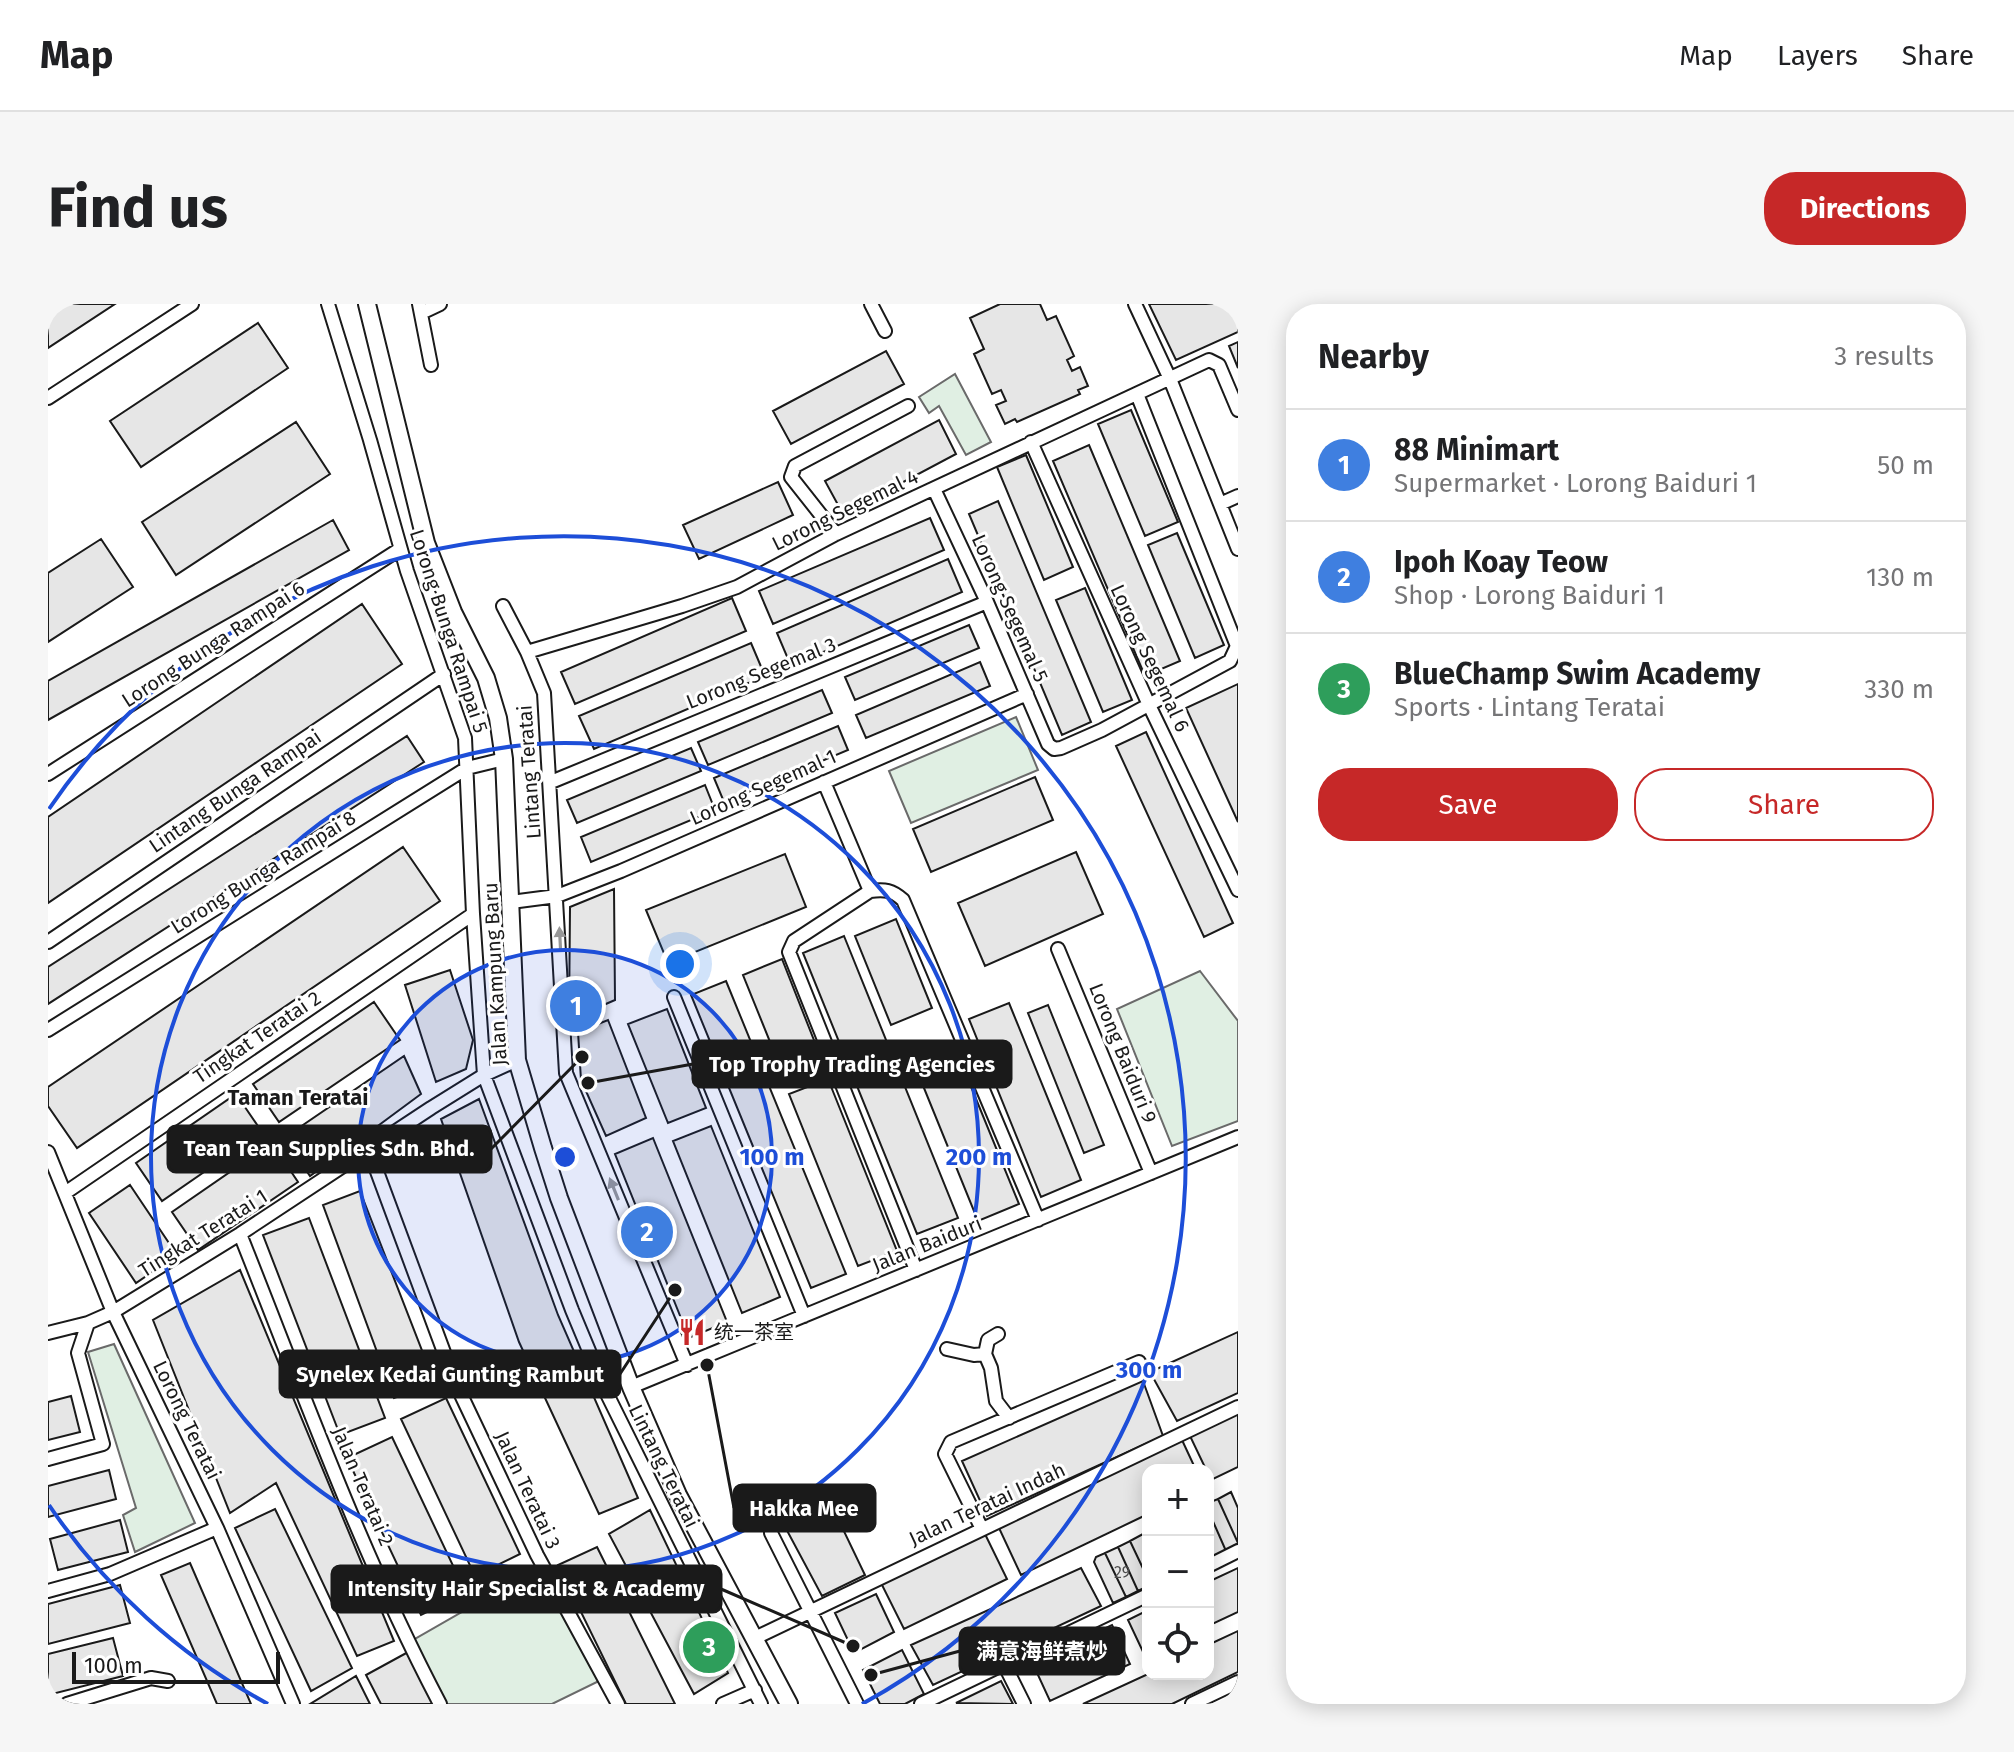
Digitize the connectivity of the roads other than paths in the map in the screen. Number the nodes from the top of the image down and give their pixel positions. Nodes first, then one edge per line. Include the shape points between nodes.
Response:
1 (192, 304) edge
2 (328, 304) edge
3 (367, 304) edge
4 (440, 304) edge
5 (871, 304) edge
6 (1135, 304) edge
7 (420, 309) edge
8 (885, 331) dead end
9 (431, 365) dead end
10 (1170, 379) junction
11 (1137, 394) junction
12 (48, 398) edge
13 (908, 406) dead end
14 (1238, 410) edge
15 (1031, 442) junction
16 (934, 489) junction
17 (1238, 496) edge
18 (1220, 504) junction
19 (836, 534) junction
20 (400, 549) junction
21 (1238, 549) edge
22 (987, 602) junction
23 (503, 606) dead end
24 (1237, 646) edge
25 (527, 652) junction
26 (444, 674) junction
27 (1027, 694) junction
28 (1149, 705) junction
29 (504, 759) junction
30 (467, 768) junction
31 (48, 774) edge
32 (551, 782) junction
33 (824, 782) junction
34 (1238, 890) edge
35 (870, 891) junction
36 (557, 896) junction
37 (511, 902) junction
38 (473, 914) junction
39 (48, 942) edge
40 (1058, 949) dead end
41 (674, 997) dead end
42 (48, 1030) edge
43 (517, 1060) junction
44 (484, 1075) junction
45 (1238, 1137) edge
46 (369, 1150) junction
47 (48, 1152) edge
48 (1151, 1173) junction
49 (65, 1193) junction
50 (1038, 1220) junction
51 (240, 1234) junction
52 (916, 1270) junction
53 (113, 1312) junction
54 (804, 1316) junction
55 (88, 1323) junction
56 (48, 1333) edge
57 (998, 1334) dead end
58 (947, 1349) dead end
59 (985, 1354) junction
60 (1139, 1362) dead end
61 (687, 1365) junction
62 (631, 1387) junction
63 (996, 1401) junction
64 (1238, 1407) edge
65 (1009, 1418) junction
66 (988, 1427) junction
67 (48, 1459) edge
68 (217, 1528) junction
69 (982, 1529) junction
70 (771, 1533) dead end
71 (1238, 1551) edge
72 (1214, 1563) edge
73 (48, 1591) edge
74 (1142, 1598) edge
75 (810, 1611) junction
76 (753, 1639) junction
77 (1004, 1664) junction
78 (168, 1681) dead end
79 (1238, 1682) edge
80 (755, 1690) junction
81 (67, 1704) edge
82 (293, 1704) edge
83 (440, 1704) edge
84 (618, 1704) edge
85 (723, 1704) edge
86 (761, 1704) edge
87 (789, 1704) edge
88 (857, 1704) edge
89 (921, 1704) edge
90 (1024, 1704) edge
91 (1192, 1704) edge

1 - 12 street
2 - 20 street, Lorong Bunga Rampai 5
3 - 29 street, Jalan Kampung Baru via 426,543 486,678
4 - 7 street
5 - 8 street
6 - 10 street
7 - 9 street
10 - 11 street, Lorong Segemal 4
10 - 14 street, Lorong Segemal 4 via 1209,360 1219,365
10 - 18 street
11 - 15 street, Lorong Segemal 4
11 - 24 street
13 - 19 street via 795,466 791,477
15 - 16 street, Lorong Segemal 4
15 - 28 street, Lorong Segemal 6
16 - 19 street, Lorong Segemal 4
16 - 22 street, Lorong Segemal 5
17 - 18 street
18 - 21 street
19 - 25 street, Lorong Segemal 4 via 737,587
20 - 26 street, Lorong Bunga Rampai 5
20 - 31 street, Lorong Bunga Rampai 6
22 - 27 street, Lorong Segemal 5
22 - 32 street, Lorong Segemal 3
23 - 25 street, Lintang Teratai
24 - 28 street via 1230,661
25 - 32 street, Lintang Teratai via 544,693
26 - 30 street, Lorong Bunga Rampai 5 via 465,738
26 - 39 street, Lintang Bunga Rampai
27 - 28 street, Lorong Segemal 5 via 1054,749
27 - 33 street, Lorong Segemal 1
28 - 34 street, Lorong Segemal 6
29 - 30 street, Lorong Bunga Rampai 8
29 - 37 street, Jalan Kampung Baru
30 - 38 street, Lorong Bunga Rampai 5
30 - 42 street, Lorong Bunga Rampai 8
32 - 36 street, Lintang Teratai
33 - 35 street
33 - 36 street, Lorong Segemal 1
35 - 50 street via 894,891 903,900
35 - 52 street via 794,941 789,952
36 - 37 street, Lorong Segemal 1
61 -> 36 street, Lintang Teratai via 566,1073
37 - 43 street, Jalan Kampung Baru
38 - 44 street, Lorong Bunga Rampai 5
38 - 49 street, Tingkat Teratai 2
40 - 48 street, Lorong Baiduri 9
41 - 54 street
43 - 44 street, Tingkat Teratai 1
43 - 62 street, Jalan Kampung Baru via 559,1198
44 - 46 street, Tingkat Teratai 1
44 - 80 street, Lintang Teratai via 607,1394
45 - 48 street, Jalan Baiduri
46 - 51 street, Tingkat Teratai 1
46 - 84 street, Jalan Teratai 3 via 455,1382 537,1555
47 - 49 street, Lorong Teratai
48 - 50 street, Jalan Baiduri
49 - 53 street, Lorong Teratai
50 - 52 street, Jalan Baiduri
51 - 53 street, Tingkat Teratai 1
51 - 83 street, Jalan Teratai 2 via 341,1487
52 - 54 street, Jalan Baiduri
53 - 55 street, Tingkat Teratai 1
53 - 68 street, Lorong Teratai
54 - 61 street, Jalan Baiduri
55 - 56 street, Tingkat Teratai 1
55 - 67 street via 78,1353 103,1444
57 - 59 street via 985,1344
58 - 59 street
59 - 63 street
60 - 65 street
61 - 62 street, Jalan Baiduri
62 - 76 street, Jalan Kampung Baru via 678,1495
63 - 65 street
63 - 66 street
64 - 69 street, Jalan Teratai Indah
65 - 66 street
66 - 69 street via 951,1442 945,1454
68 - 73 street via 110,1574
68 - 82 street, Lorong Teratai
69 - 75 street, Jalan Teratai Indah
70 - 75 street
71 - 72 street
74 - 77 street
75 - 76 street, Jalan Teratai Indah
75 - 88 street
76 - 87 street, Jalan Kampung Baru
77 - 89 street
77 - 90 street
78 - 81 street via 151,1678
79 - 91 street
80 - 85 street
80 - 86 street, Lintang Teratai

